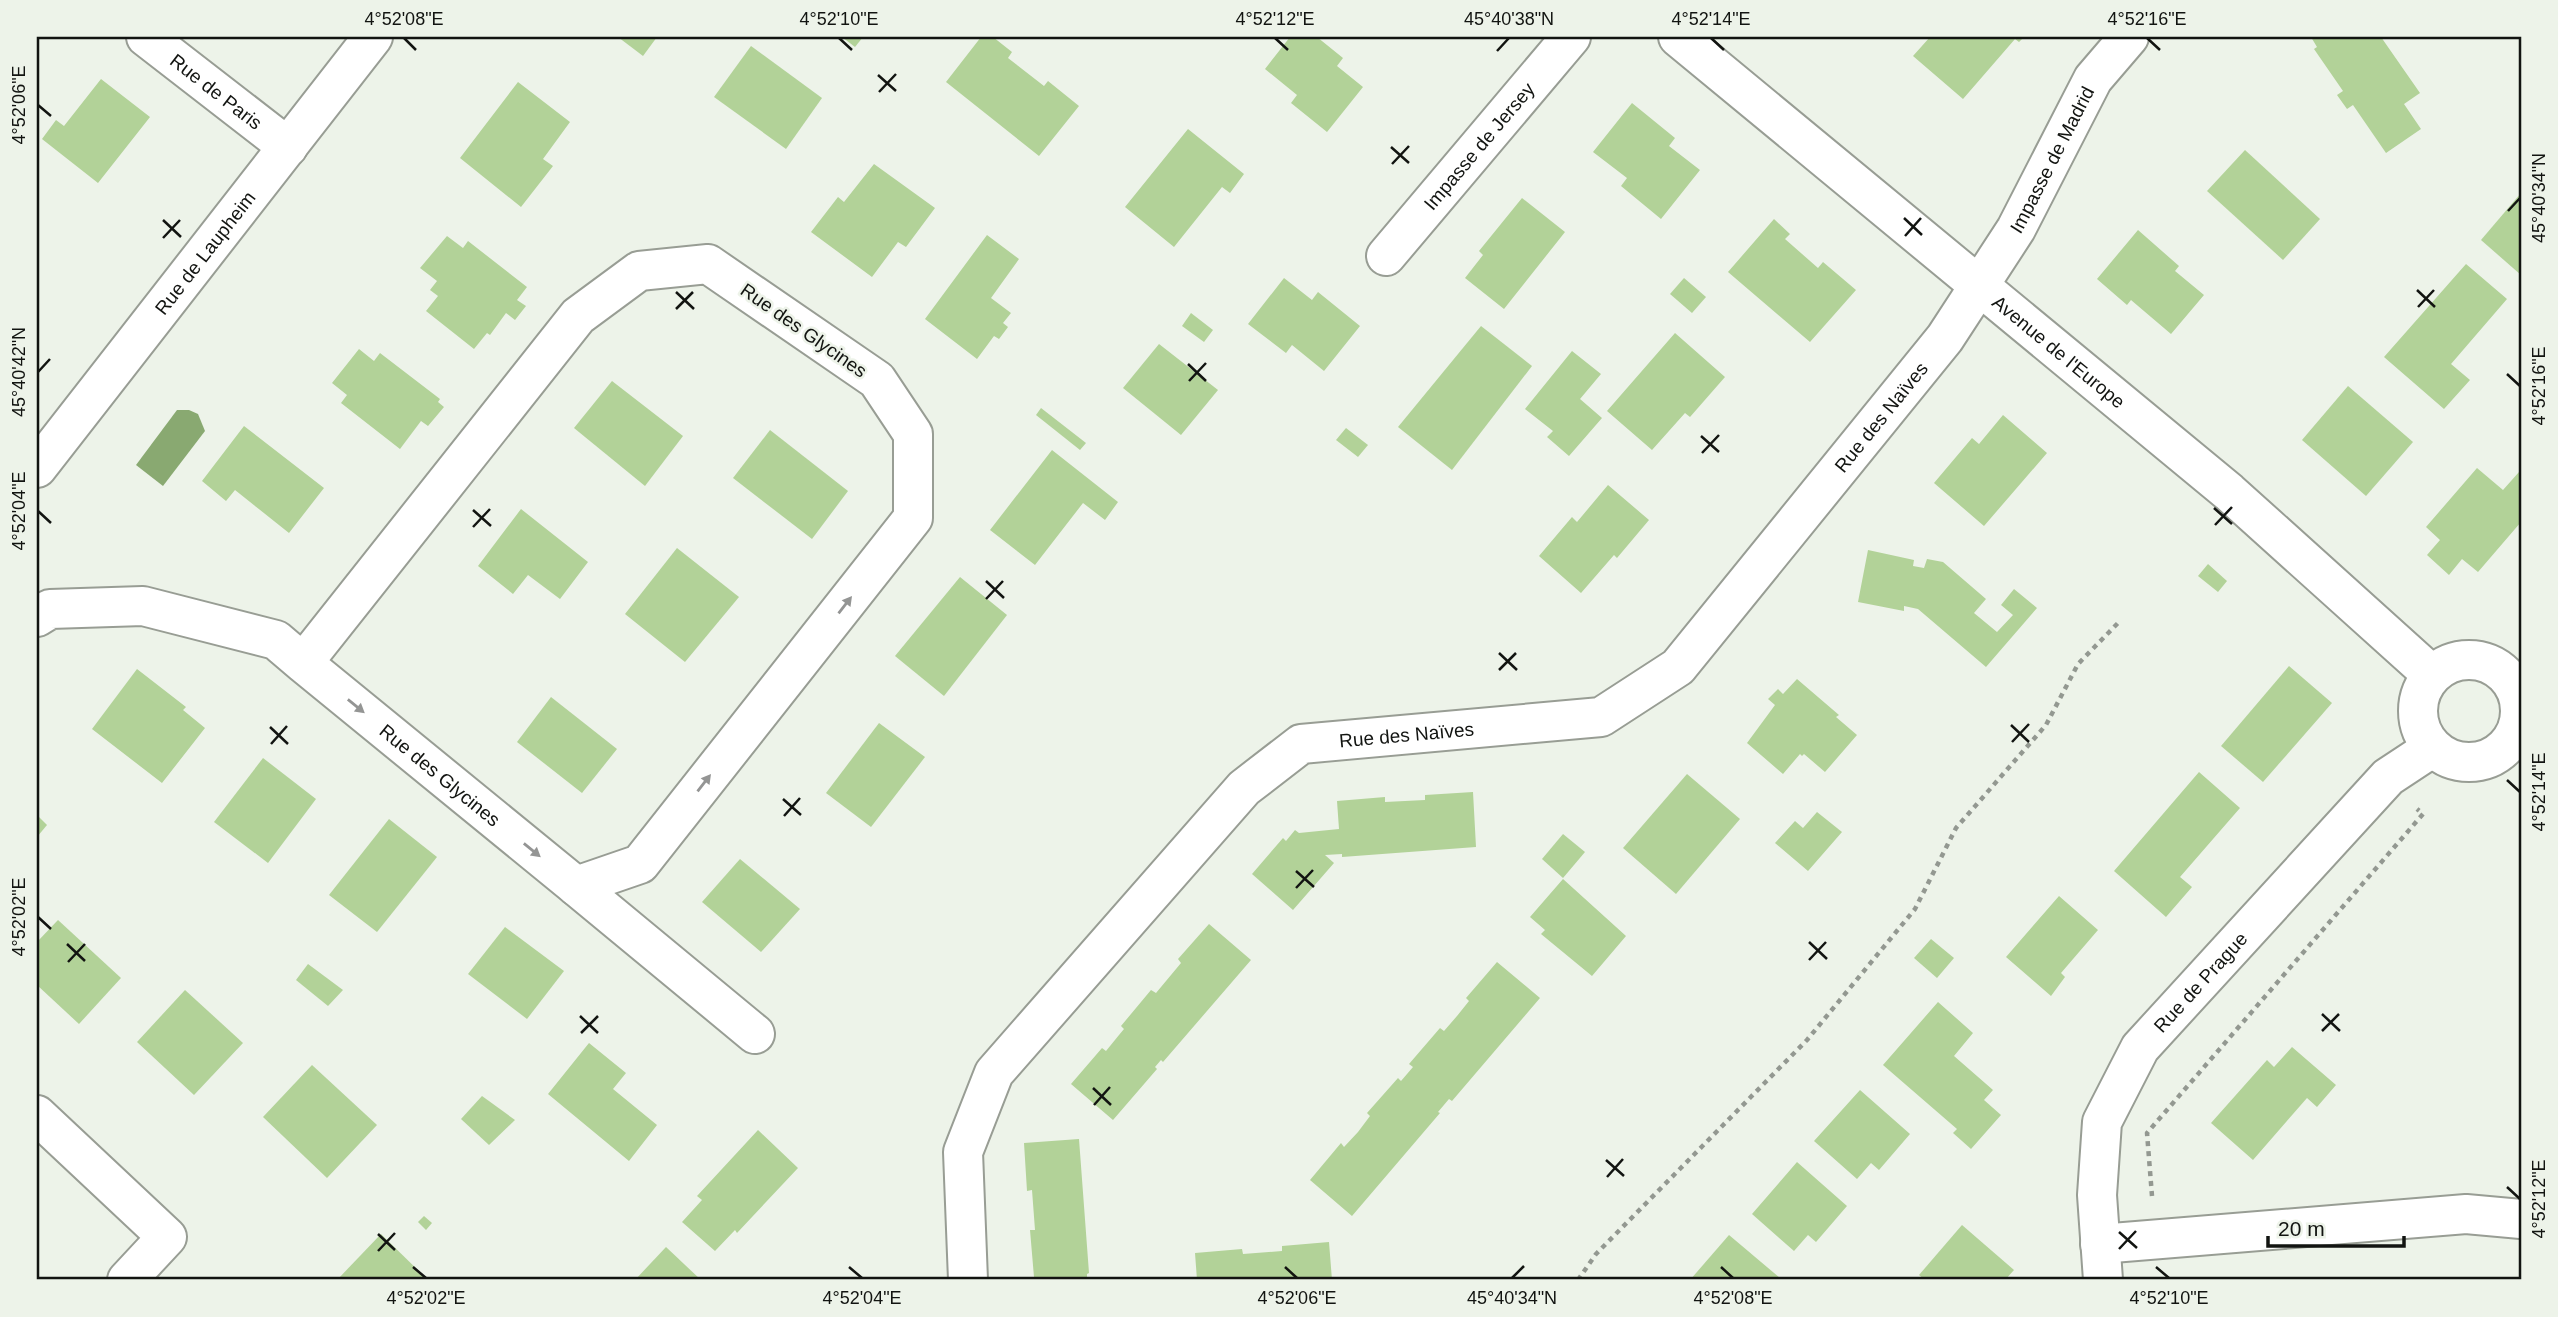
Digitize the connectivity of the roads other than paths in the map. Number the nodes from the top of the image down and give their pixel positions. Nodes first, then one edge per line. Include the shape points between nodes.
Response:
1 (146, 37) edge
2 (373, 37) edge
3 (1571, 37) edge
4 (1678, 37) edge
5 (2129, 37) edge
6 (288, 147) junction
7 (1386, 256) dead end
8 (1977, 286) junction
9 (37, 468) edge
10 (37, 617) edge
11 (303, 663) junction
12 (2431, 674) junction
13 (2517, 680) edge
14 (2517, 744) edge
15 (2432, 748) junction
16 (576, 886) junction
17 (755, 1034) dead end
18 (37, 1115) edge
19 (2521, 1219) edge
20 (2101, 1262) edge
21 (127, 1280) edge
22 (968, 1280) edge

1 - 6 street, Rue de Paris
2 - 6 street, Rue de Laupheim
3 - 7 street, Impasse de Jersey
4 - 8 street, Avenue de l'Europe
5 - 8 street, Impasse de Madrid via 2093,79 2016,229
6 - 9 street, Rue de Laupheim
8 - 12 street, Avenue de l'Europe via 2229,492
8 - 22 street, Rue des Naïves via 1945,338 1678,667 1601,717 1301,744 1244,788 994,1073 962,1152
10 - 11 street, Rue des Glycines via 50,609 143,606 276,640
11 -> 16 street, Rue des Glycines
16 -> 11 street, Rue des Glycines via 640,864 913,518 913,434 877,380 708,264 639,271 578,316
12 - 13 street via 2451,662 2470,659
12 - 15 street via 2419,698 2417,715
13 - 14 street
14 - 15 street via 2481,761 2463,763
15 - 20 street, Rue de Prague via 2388,777 2140,1048 2102,1122 2097,1195
16 - 17 street, Rue des Glycines
18 - 21 street via 167,1237
19 - 20 street via 2466,1214 2156,1240

